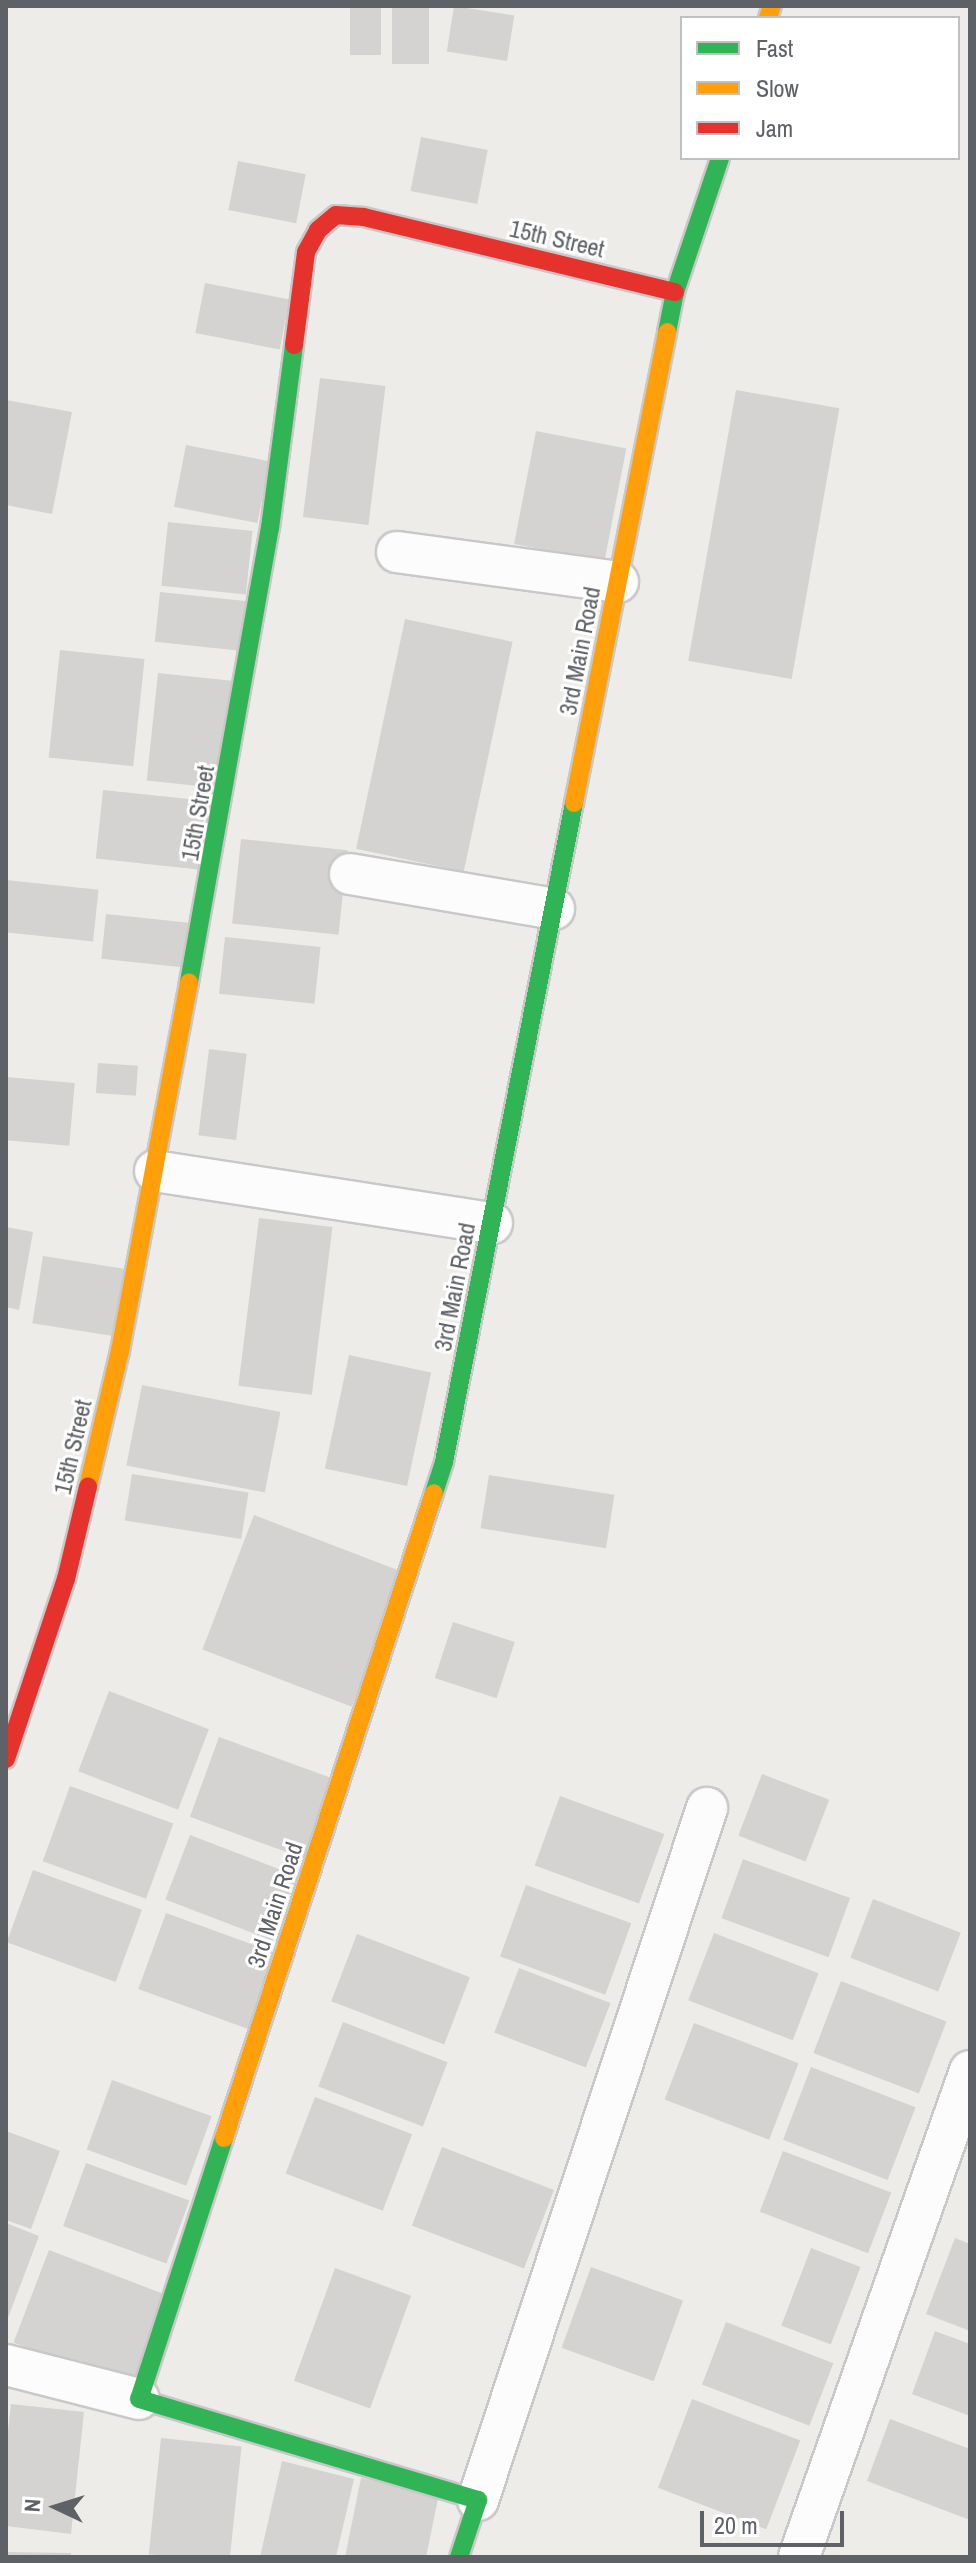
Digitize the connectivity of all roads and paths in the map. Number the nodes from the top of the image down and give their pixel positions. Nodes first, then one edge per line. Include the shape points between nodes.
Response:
1 (719, 160) edge
2 (675, 292) junction
3 (397, 552) dead end
4 (618, 582) junction
5 (350, 874) dead end
6 (554, 909) junction
7 (155, 1171) junction
8 (492, 1223) junction
9 (6, 1759) edge
10 (707, 1808) dead end
11 (970, 2071) edge
12 (6, 2365) edge
13 (139, 2399) junction
14 (478, 2500) junction
15 (459, 2557) edge
16 (799, 2557) edge

1 - 2 street, 3rd Main Road
2 - 4 street, 3rd Main Road
2 - 7 street, 15th Street via 364,217 336,215 318,230 306,252 270,528
3 - 4 street
4 - 6 street, 3rd Main Road
5 - 6 street
6 - 8 street, 3rd Main Road
7 - 8 street
7 - 9 street, 15th Street via 120,1351 66,1579
8 - 13 street, 3rd Main Road via 444,1462
10 - 14 street
11 - 16 street
12 - 13 street
13 - 14 street
14 - 15 street

